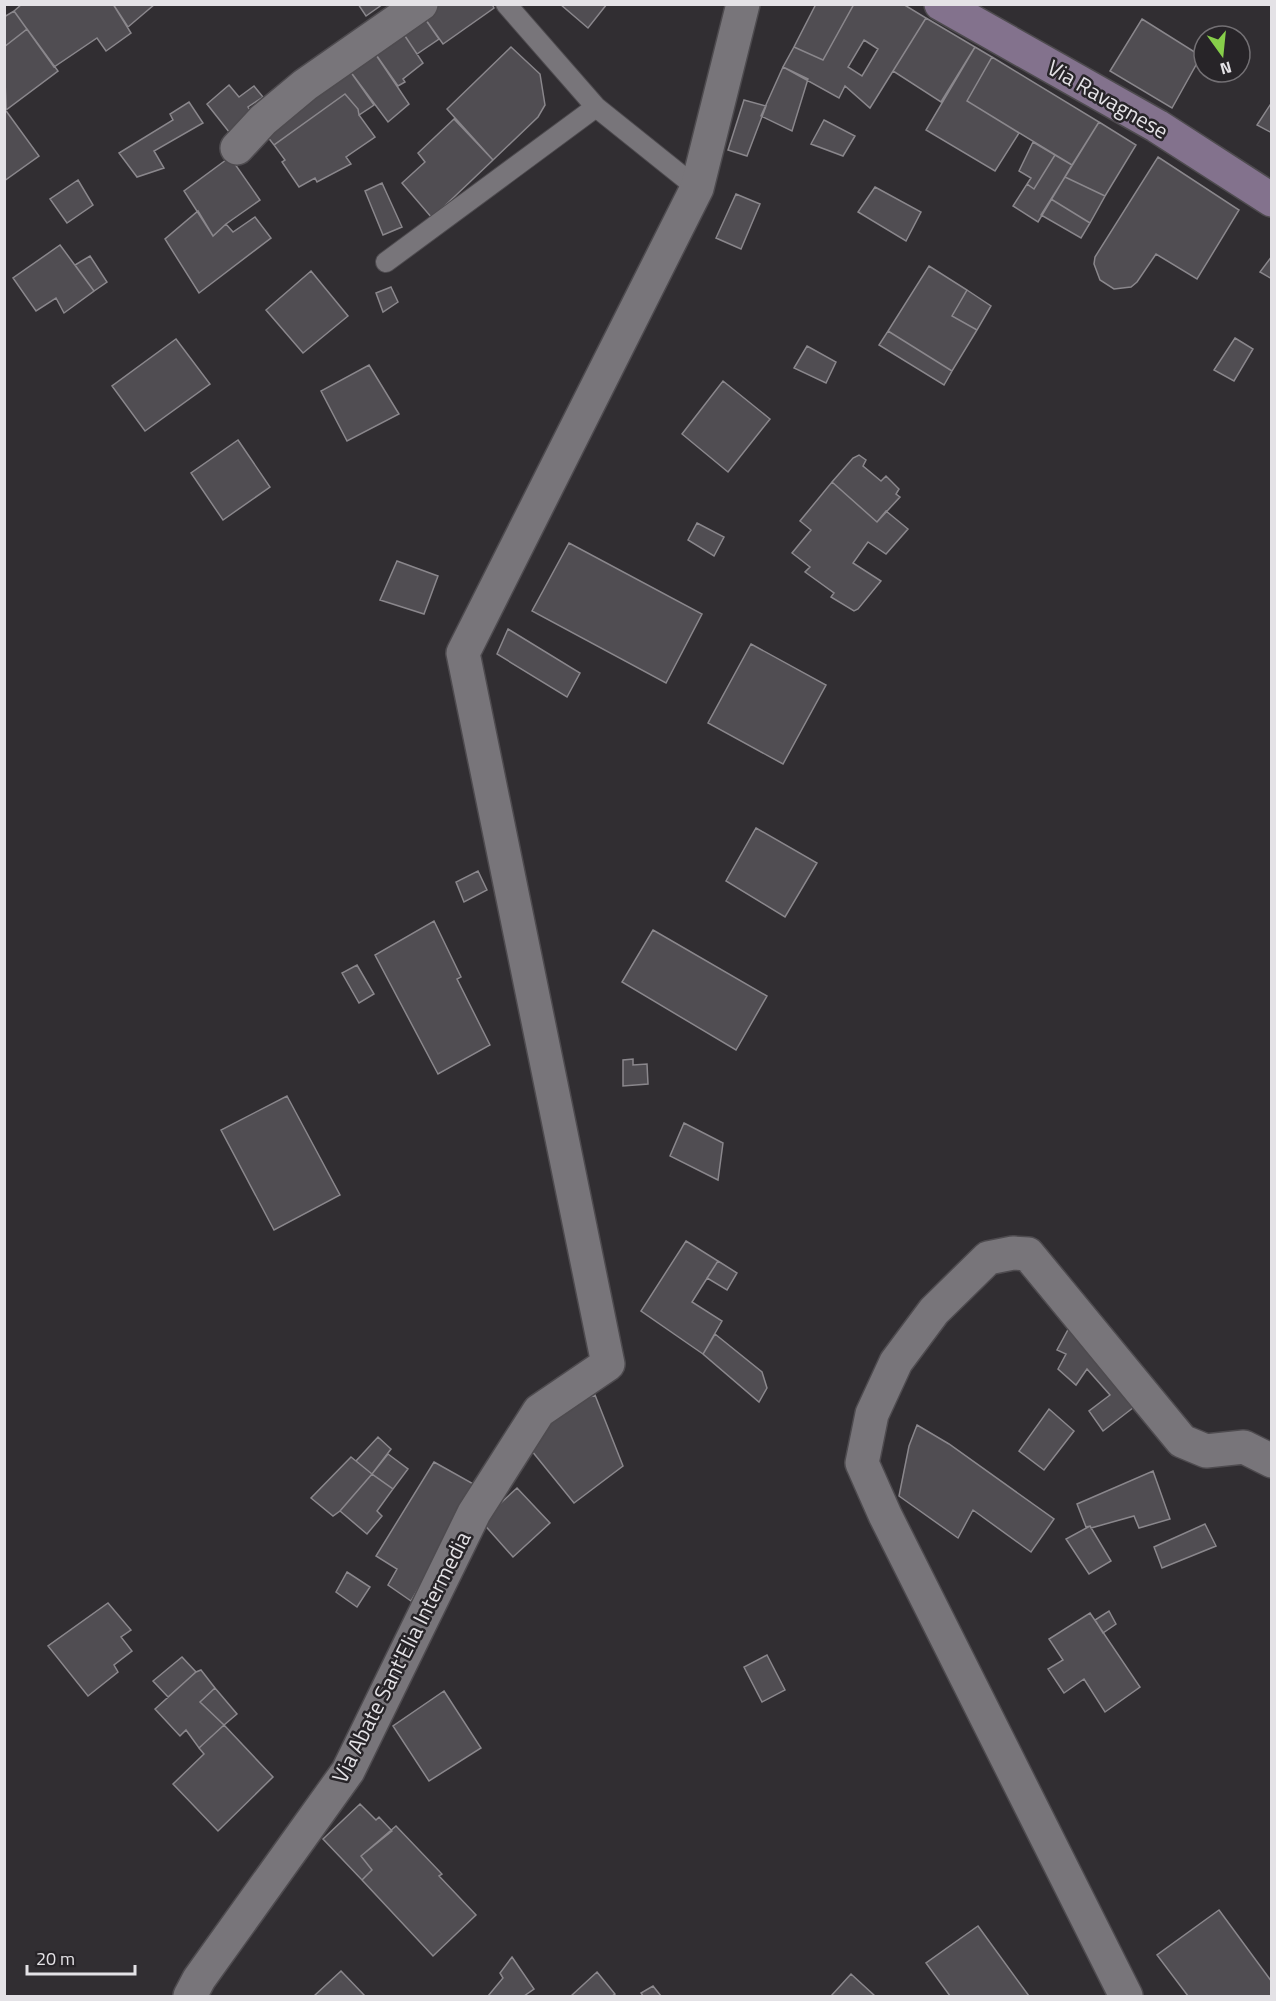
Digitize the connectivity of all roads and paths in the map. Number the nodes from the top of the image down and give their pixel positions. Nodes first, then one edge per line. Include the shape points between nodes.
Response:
1 (421, 4) edge
2 (506, 4) edge
3 (743, 4) edge
4 (941, 4) edge
5 (596, 108) junction
6 (237, 148) dead end
7 (698, 188) junction
8 (1272, 200) edge
9 (386, 262) dead end
10 (1272, 1461) edge
11 (190, 1996) edge
12 (1126, 1996) edge

1 - 6 street via 305,85 262,120
2 - 5 lane
3 - 7 street
4 - 8 main road, Via Ravagnese via 1157,126
5 - 7 lane
5 - 9 lane
7 - 11 street, Via Abate Sant'Elia Intermedia via 463,653 608,1364 539,1411 474,1513 348,1771
10 - 12 street via 1244,1447 1206,1451 1182,1441 1028,1254 988,1258 934,1311 896,1362 872,1414 862,1463

